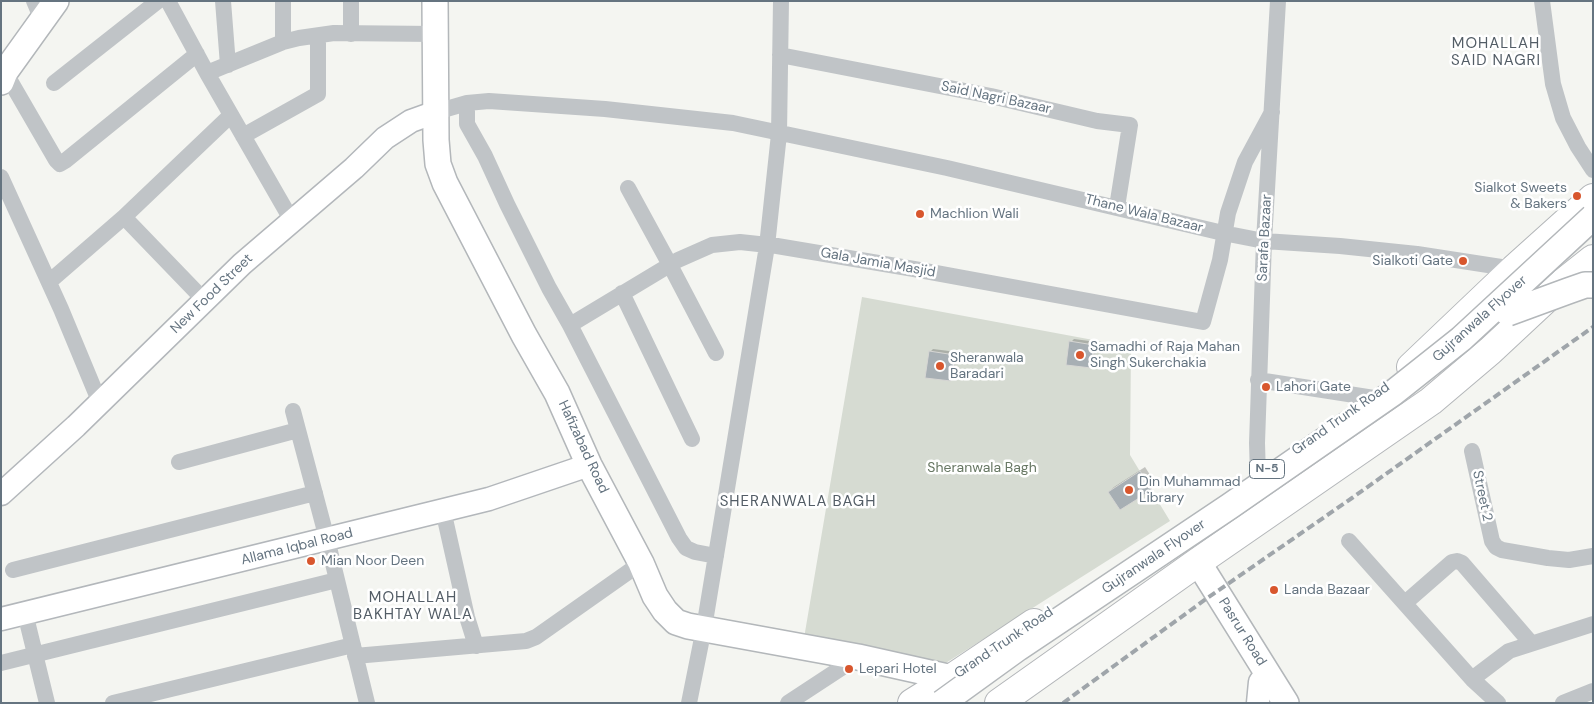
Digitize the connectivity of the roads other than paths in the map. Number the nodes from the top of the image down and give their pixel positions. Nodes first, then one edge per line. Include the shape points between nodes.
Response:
1 (158, 1) edge
2 (168, 1) edge
3 (223, 1) edge
4 (283, 1) edge
5 (351, 1) edge
6 (435, 1) edge
7 (781, 1) edge
8 (1278, 1) edge
9 (1542, 1) edge
10 (44, 8) edge
11 (351, 34) junction
12 (435, 34) junction
13 (318, 36) junction
14 (283, 42) junction
15 (197, 54) junction
16 (780, 55) junction
17 (228, 65) junction
18 (207, 73) junction
19 (3, 77) edge
20 (54, 83) dead end
21 (467, 103) junction
22 (436, 112) junction
23 (1272, 112) junction
24 (231, 115) junction
25 (779, 134) junction
26 (244, 136) junction
27 (1593, 170) edge
28 (1, 177) edge
29 (628, 188) dead end
30 (1593, 198) edge
31 (1117, 207) junction
32 (124, 217) junction
33 (1593, 217) edge
34 (292, 221) junction
35 (1223, 233) junction
36 (1593, 235) edge
37 (1264, 240) junction
38 (767, 246) junction
39 (1593, 259) edge
40 (670, 265) junction
41 (1514, 269) junction
42 (48, 282) junction
43 (1564, 282) junction
44 (1593, 287) edge
45 (622, 293) junction
46 (205, 301) junction
47 (1508, 313) junction
48 (570, 325) junction
49 (716, 353) dead end
50 (1258, 380) junction
51 (1374, 398) junction
52 (100, 404) junction
53 (293, 411) dead end
54 (298, 430) junction
55 (692, 438) dead end
56 (1472, 451) dead end
57 (179, 462) dead end
58 (589, 465) junction
59 (1258, 476) junction
60 (315, 493) junction
61 (1, 494) edge
62 (1279, 506) junction
63 (443, 510) junction
64 (327, 539) junction
65 (1349, 541) dead end
66 (716, 556) junction
67 (1593, 556) edge
68 (641, 562) junction
69 (1192, 566) junction
70 (13, 570) dead end
71 (337, 580) junction
72 (1405, 603) junction
73 (25, 613) junction
74 (1, 619) edge
75 (1593, 624) edge
76 (704, 628) junction
77 (1531, 642) junction
78 (476, 646) junction
79 (354, 650) junction
80 (36, 655) junction
81 (858, 657) junction
82 (1, 663) edge
83 (952, 678) junction
84 (1472, 679) junction
85 (1264, 690) edge
86 (1593, 691) edge
87 (47, 703) edge
88 (113, 703) edge
89 (367, 703) edge
90 (689, 703) edge
91 (788, 703) edge
92 (912, 703) edge
93 (942, 703) edge
94 (967, 703) edge
95 (999, 703) edge
96 (1286, 703) edge
97 (1498, 703) edge
98 (1563, 703) edge

1 - 20 street
2 - 15 street
3 - 17 street
4 - 14 street
5 - 11 street
6 - 12 main road, Hafizabad Road
7 - 16 street
8 - 23 street, Sarafa Bazaar
9 - 27 street via 1550,67 1563,118
10 - 19 main road
11 - 12 street
11 - 13 street
12 - 22 main road, Hafizabad Road
13 - 14 street
13 - 26 street via 318,94
14 - 17 street
15 - 18 street
15 - 19 street via 60,164
16 - 25 street
16 - 31 street, Said Nagri Bazaar via 991,96 1096,121 1130,125
17 - 18 street
18 - 24 street
21 - 22 street, Thane Wala Bazaar
21 - 25 street, Thane Wala Bazaar via 489,101 613,110 733,123
21 - 48 street via 467,124
22 - 34 street, New Food Street via 411,121 385,138
22 - 58 main road, Hafizabad Road via 438,164 445,183 557,393
23 - 35 street via 1245,162
23 - 37 street, Sarafa Bazaar
24 - 26 street
24 - 32 street
25 - 31 street, Thane Wala Bazaar
25 - 38 street
26 - 34 street
28 - 42 street
29 - 40 street
30 - 41 highway, Grand Trunk Road / N-5
31 - 35 street, Thane Wala Bazaar
32 - 42 street
32 - 46 street
33 - 93 main road, Gujranwala Flyover, bridge via 1461,339 1393,393
34 - 46 street, New Food Street
35 - 37 street, Thane Wala Bazaar
35 - 38 street, Gala Jamia Masjid via 1220,260 1203,322 914,269
36 - 47 main road, Gujranwala Flyover
37 - 41 street, Thane Wala Bazaar via 1417,254
37 - 50 street, Sarafa Bazaar
38 - 40 street, Gala Jamia Masjid via 740,242 712,245
38 - 66 street
39 - 43 highway, N-5
40 - 45 street, Gala Jamia Masjid
40 - 49 street
41 - 51 highway, Grand Trunk Road / N-5 via 1401,377
42 - 52 street
43 - 44 street
43 - 62 highway, N-5 via 1431,401
44 - 47 main road, bridge via 1585,285
45 - 48 street, Gala Jamia Masjid
45 - 55 street
46 - 52 street, New Food Street
47 - 94 main road, Gujranwala Flyover via 1426,390
48 - 66 street via 679,538 686,548
50 - 51 street
50 - 59 street, Sarafa Bazaar
51 - 59 highway, Grand Trunk Road / N-5
52 - 61 street, New Food Street
53 - 54 street
54 - 57 street
54 - 60 street
56 - 67 street, Street 2 via 1496,547 1569,560
58 - 63 street, Allama Iqbal Road via 504,495
58 - 68 main road, Hafizabad Road
59 - 62 street
59 - 83 highway, Grand Trunk Road / N-5
60 - 64 street
60 - 70 street
62 - 69 highway, N-5
63 - 64 street, Allama Iqbal Road
63 - 78 street
64 - 71 street
64 - 73 street, Allama Iqbal Road
65 - 72 street
66 - 76 street
68 - 76 main road, Hafizabad Road via 665,611 676,622
68 - 78 street via 536,637 526,642
69 - 85 main road, Pasrur Road
69 - 95 highway, N-5
71 - 79 street
71 - 80 street
72 - 77 street via 1457,561
72 - 84 street
73 - 74 street, Allama Iqbal Road
73 - 80 street
75 - 77 street
76 - 81 main road, Hafizabad Road
76 - 90 street
77 - 84 street via 1509,651
78 - 79 street
79 - 88 street
79 - 89 street
80 - 82 street
80 - 87 street
81 - 83 main road, Hafizabad Road
81 - 91 street
83 - 92 highway, Grand Trunk Road / N-5
84 - 97 street
85 - 96 main road, Pasrur Road
86 - 98 street

